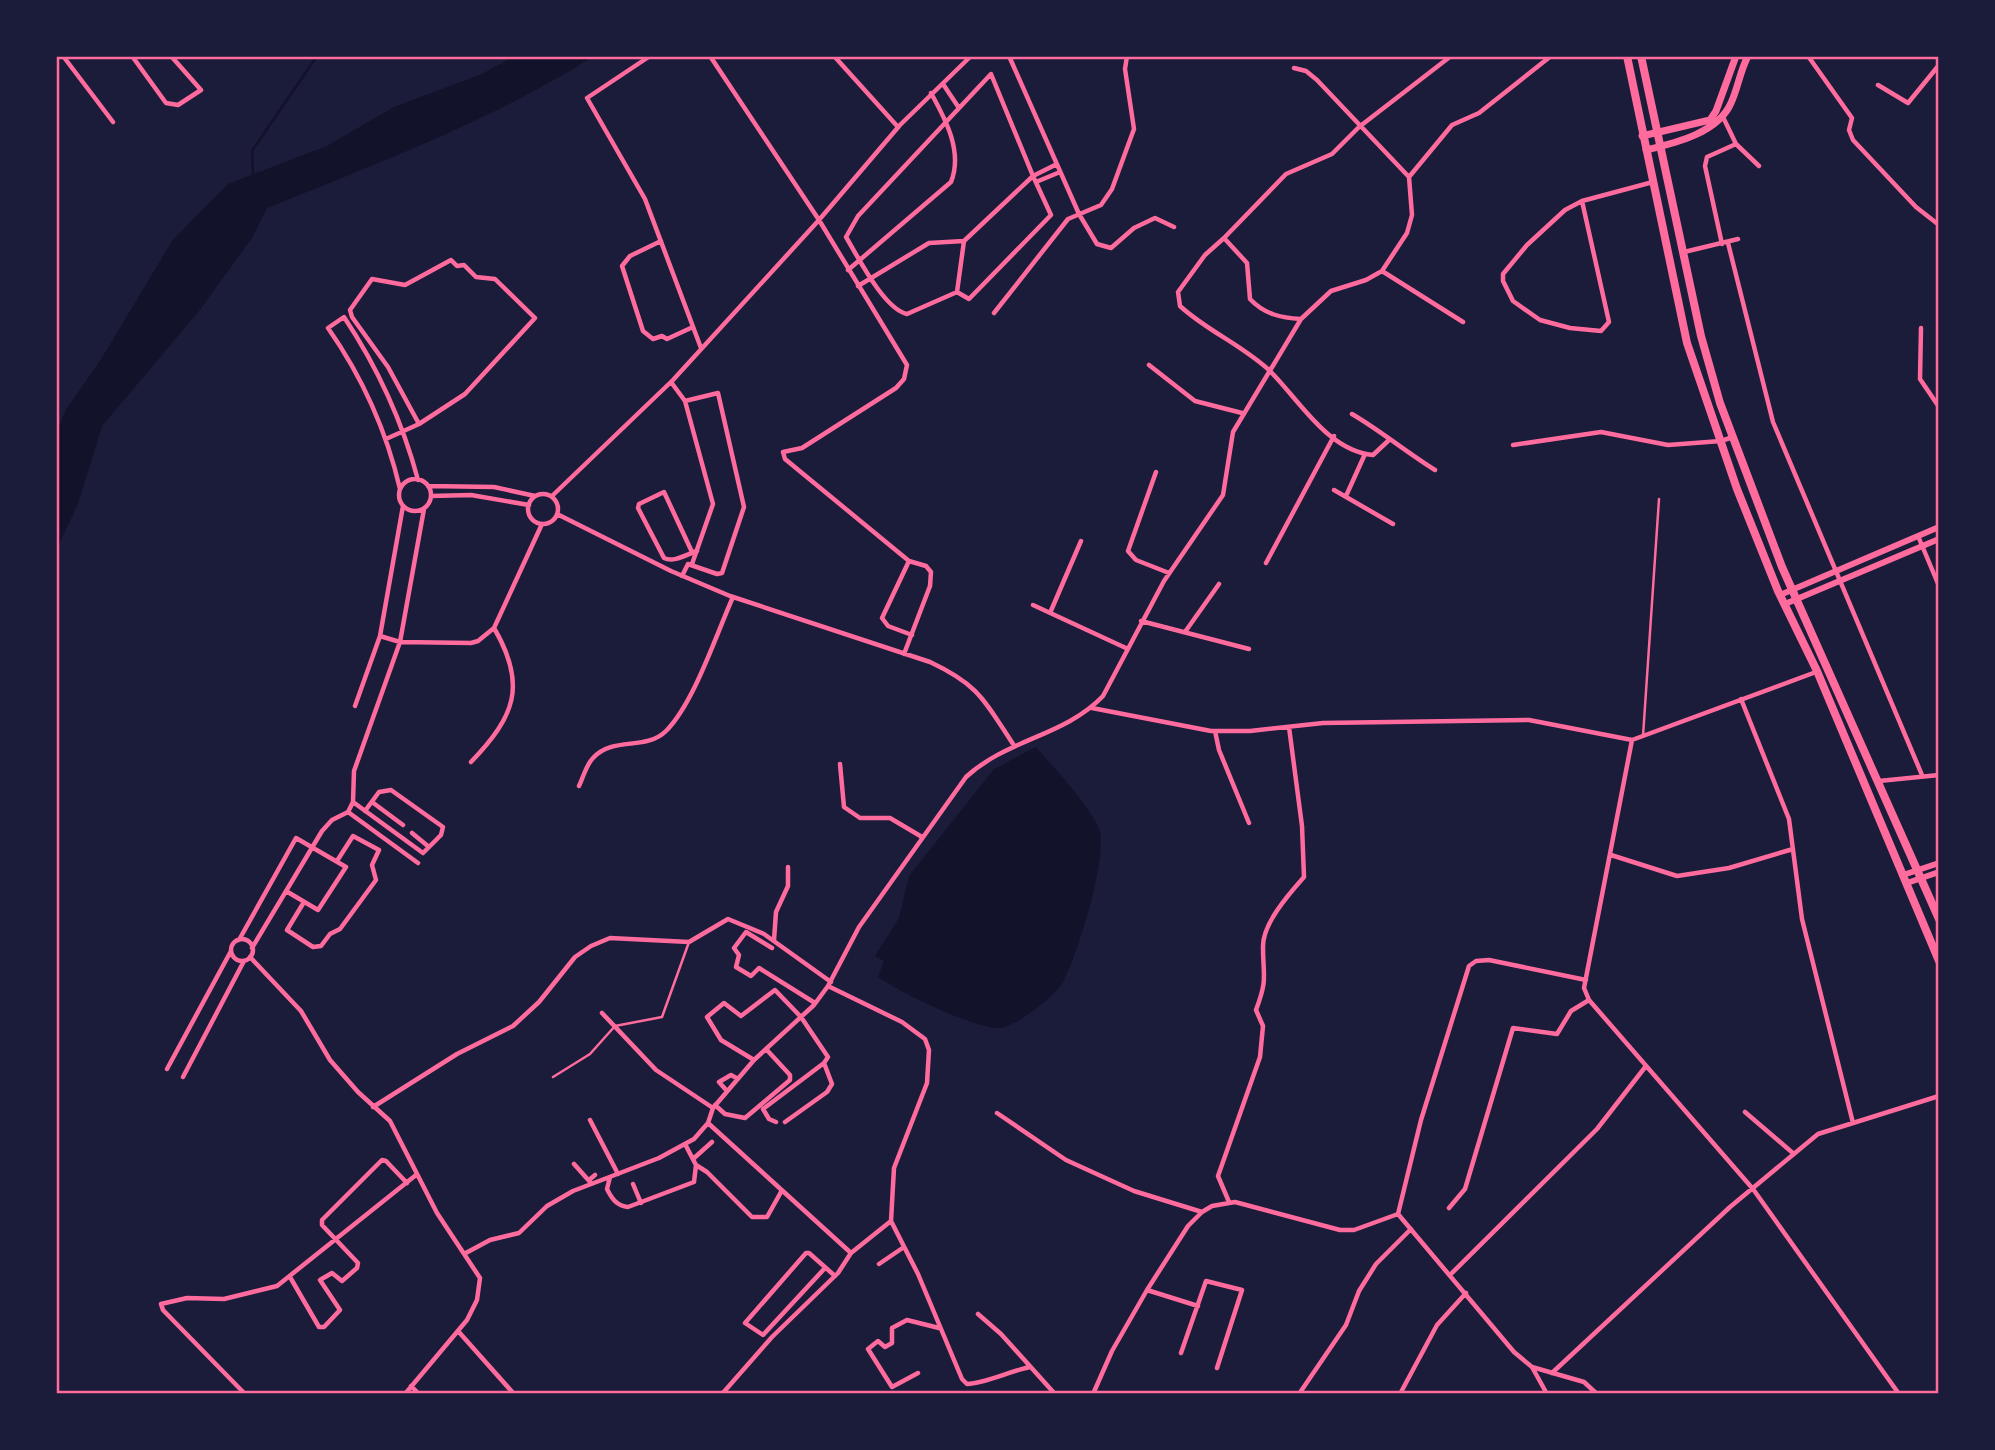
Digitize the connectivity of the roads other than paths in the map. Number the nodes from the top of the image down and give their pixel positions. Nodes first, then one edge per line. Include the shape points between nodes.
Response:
1 (63, 56) edge
2 (112, 56) edge
3 (118, 56) edge
4 (132, 56) edge
5 (171, 56) edge
6 (650, 56) edge
7 (710, 56) edge
8 (834, 56) edge
9 (971, 56) edge
10 (1009, 56) edge
11 (1128, 56) edge
12 (1451, 56) edge
13 (1551, 56) edge
14 (1627, 56) edge
15 (1641, 56) edge
16 (1736, 56) edge
17 (1748, 56) edge
18 (1808, 56) edge
19 (1939, 65) edge
20 (1294, 68) dead end
21 (1729, 75) junction
22 (1740, 78) junction
23 (943, 84) junction
24 (1878, 85) dead end
25 (931, 93) junction
26 (959, 108) junction
27 (1723, 117) junction
28 (113, 122) dead end
29 (946, 122) junction
30 (898, 127) junction
31 (1359, 127) junction
32 (1659, 132) junction
33 (1642, 136) junction
34 (1736, 144) junction
35 (1662, 146) junction
36 (1646, 150) junction
37 (1057, 164) junction
38 (1759, 166) dead end
39 (1060, 172) junction
40 (1409, 177) junction
41 (1035, 179) junction
42 (1653, 182) junction
43 (1583, 201) junction
44 (1079, 214) junction
45 (819, 220) junction
46 (1939, 225) edge
47 (1174, 227) dead end
48 (1224, 238) junction
49 (1738, 239) dead end
50 (964, 241) junction
51 (661, 242) junction
52 (1725, 244) junction
53 (1684, 252) junction
54 (860, 260) junction
55 (848, 270) junction
56 (1382, 271) junction
57 (872, 278) junction
58 (859, 286) junction
59 (957, 292) junction
60 (994, 313) dead end
61 (1301, 319) junction
62 (1463, 322) dead end
63 (693, 327) junction
64 (1921, 328) dead end
65 (701, 348) junction
66 (1149, 365) dead end
67 (1270, 372) junction
68 (671, 382) junction
69 (685, 401) junction
70 (1939, 407) edge
71 (1242, 413) junction
72 (1352, 414) dead end
73 (419, 424) junction
74 (404, 432) junction
75 (1334, 436) junction
76 (1733, 437) junction
77 (386, 439) junction
78 (1388, 441) junction
79 (1721, 441) junction
80 (1513, 445) dead end
81 (1365, 454) junction
82 (1435, 470) dead end
83 (1156, 472) dead end
84 (418, 480) junction
85 (428, 486) junction
86 (400, 489) junction
87 (1334, 489) dead end
88 (431, 496) junction
89 (535, 496) junction
90 (551, 496) junction
91 (1346, 496) junction
92 (1659, 499) dead end
93 (529, 505) junction
94 (403, 506) junction
95 (424, 509) junction
96 (557, 514) junction
97 (542, 524) junction
98 (1393, 524) dead end
99 (1939, 527) edge
100 (1919, 536) junction
101 (1939, 539) edge
102 (1080, 541) dead end
103 (1923, 547) junction
104 (694, 551) junction
105 (909, 561) junction
106 (1266, 563) dead end
107 (692, 564) junction
108 (1170, 573) junction
109 (1835, 573) junction
110 (682, 576) junction
111 (1839, 583) junction
112 (1219, 584) dead end
113 (1939, 586) edge
114 (1792, 590) junction
115 (1780, 594) junction
116 (733, 597) junction
117 (1796, 599) junction
118 (1785, 604) junction
119 (1033, 605) dead end
120 (1049, 613) junction
121 (1142, 621) junction
122 (494, 628) junction
123 (1185, 632) junction
124 (912, 635) junction
125 (380, 636) junction
126 (400, 642) junction
127 (1128, 649) junction
128 (1249, 649) dead end
129 (904, 654) junction
130 (1827, 667) junction
131 (1817, 671) junction
132 (1741, 699) junction
133 (355, 706) dead end
134 (1092, 708) junction
135 (1289, 727) junction
136 (1215, 731) junction
137 (1643, 736) junction
138 (1632, 740) junction
139 (1013, 744) junction
140 (471, 762) dead end
141 (840, 764) dead end
142 (1922, 775) junction
143 (1939, 775) edge
144 (1878, 781) junction
145 (579, 786) dead end
146 (353, 802) junction
147 (372, 802) junction
148 (348, 811) junction
149 (365, 811) junction
150 (1249, 823) dead end
151 (403, 825) dead end
152 (388, 827) junction
153 (412, 833) dead end
154 (381, 835) junction
155 (922, 837) junction
156 (313, 847) junction
157 (429, 848) junction
158 (1793, 849) junction
159 (1611, 855) junction
160 (337, 861) junction
161 (418, 863) dead end
162 (1939, 863) edge
163 (788, 867) dead end
164 (1939, 872) edge
165 (1920, 874) junction
166 (1905, 879) junction
167 (286, 891) junction
168 (304, 902) junction
169 (1939, 919) edge
170 (239, 940) junction
171 (774, 941) junction
172 (689, 942) junction
173 (253, 948) junction
174 (772, 948) dead end
175 (231, 951) junction
176 (250, 957) junction
177 (244, 961) junction
178 (1939, 961) edge
179 (1586, 980) junction
180 (830, 984) junction
181 (1589, 1000) junction
182 (815, 1003) junction
183 (602, 1013) dead end
184 (801, 1017) junction
185 (615, 1026) junction
186 (766, 1049) junction
187 (754, 1060) junction
188 (824, 1063) junction
189 (1646, 1066) junction
190 (167, 1069) dead end
191 (183, 1077) dead end
192 (552, 1077) dead end
193 (738, 1079) junction
194 (727, 1091) junction
195 (1939, 1096) edge
196 (714, 1106) junction
197 (373, 1107) junction
198 (1745, 1112) dead end
199 (997, 1113) dead end
200 (590, 1120) dead end
201 (776, 1122) dead end
202 (785, 1122) dead end
203 (708, 1123) junction
204 (1853, 1123) junction
205 (712, 1142) dead end
206 (685, 1144) junction
207 (1794, 1154) junction
208 (694, 1162) junction
209 (574, 1164) dead end
210 (618, 1174) junction
211 (416, 1175) junction
212 (595, 1175) dead end
213 (610, 1177) junction
214 (590, 1181) junction
215 (407, 1183) junction
216 (633, 1185) dead end
217 (1753, 1189) junction
218 (781, 1192) junction
219 (1229, 1202) junction
220 (641, 1203) junction
221 (1449, 1208) dead end
222 (1202, 1212) junction
223 (1398, 1214) junction
224 (891, 1221) junction
225 (1411, 1229) junction
226 (337, 1239) junction
227 (904, 1247) junction
228 (852, 1253) junction
229 (464, 1254) junction
230 (879, 1264) dead end
231 (825, 1268) junction
232 (1450, 1275) junction
233 (835, 1276) junction
234 (290, 1277) junction
235 (1147, 1290) junction
236 (1465, 1293) junction
237 (1198, 1306) junction
238 (978, 1314) dead end
239 (940, 1328) junction
240 (458, 1331) junction
241 (1181, 1353) dead end
242 (1030, 1367) junction
243 (1532, 1367) junction
244 (1217, 1368) dead end
245 (918, 1373) dead end
246 (1552, 1373) junction
247 (411, 1386) junction
248 (244, 1394) edge
249 (405, 1394) edge
250 (419, 1394) edge
251 (514, 1394) edge
252 (722, 1394) edge
253 (1055, 1394) edge
254 (1093, 1394) edge
255 (1299, 1394) edge
256 (1400, 1394) edge
257 (1546, 1394) edge
258 (1597, 1394) edge
259 (1899, 1394) edge

1 - 28 street
2 - 3 street
4 - 5 street via 166,103 178,105 201,90
6 - 51 street via 587,98 645,199
7 - 45 street
8 - 30 street
9 - 23 street
10 - 37 street
11 - 44 street via 1125,69 1134,130 1128,152 1101,205
12 - 31 street
13 - 40 street via 1479,113 1452,125
14 - 33 highway
15 - 32 highway
16 - 21 main road
17 - 22 main road
18 - 46 street via 1852,118 1849,130 1853,140
19 - 24 street via 1908,103
20 - 31 street via 1307,71
21 - 22 main road
21 - 32 main road via 1710,120
22 - 27 main road
23 - 25 street
23 - 26 street
25 - 29 street
25 - 30 street
26 - 29 street
26 - 41 street via 991,74
27 - 34 street
27 - 35 main road
29 - 54 street via 850,226 846,237
29 - 54 street via 957,168 951,182
30 - 45 street
31 - 40 street
31 - 48 street via 1332,154 1286,174
32 - 33 main road
32 - 35 highway
33 - 36 highway
34 - 38 street
34 - 52 street via 1707,157 1705,166
35 - 36 main road
35 - 53 highway
36 - 42 highway
37 - 39 street
37 - 41 street
39 - 41 street
39 - 44 street
40 - 56 street via 1412,215 1407,233
41 - 50 street
41 - 59 street via 1051,215 969,299
42 - 43 street
42 - 79 highway via 1687,343
43 - 43 street via 1609,322 1601,331 1540,320 1513,300 1503,281 1507,267 1542,230
44 - 47 street via 1097,244 1105,248 1155,218
44 - 60 street via 1068,219
45 - 55 street
45 - 65 street
48 - 61 street via 1247,263 1250,299 1256,306 1283,318
48 - 67 street via 1187,279 1177,300 1186,312
49 - 52 street
50 - 57 street via 929,243
50 - 59 street
51 - 63 street
51 - 63 street via 630,256 622,266 643,331 653,339 667,339
52 - 53 street
52 - 109 street via 1773,422
53 - 76 highway via 1701,335
54 - 55 street
54 - 57 street
55 - 58 street
56 - 61 street via 1331,291
56 - 62 street
57 - 58 street
57 - 59 street via 898,312 906,314
58 - 105 street via 902,354 907,365 904,379 802,448 783,452 785,459
61 - 67 street
63 - 65 street
64 - 70 street via 1920,379
65 - 68 street
66 - 71 street via 1195,401
67 - 71 street
67 - 75 street via 1305,414
68 - 69 street
68 - 90 street
69 - 104 street via 713,504
69 - 107 street via 715,393 721,397 744,507 722,573
71 - 108 street via 1230,446 1223,495
72 - 78 street via 1382,432
73 - 73 street via 350,310 372,279 405,285 452,260 476,277 495,279 536,318 465,394
73 - 74 street
74 - 77 street
74 - 77 street via 382,380 344,317 328,328 365,388
74 - 84 street
75 - 81 street
75 - 106 street
76 - 79 street
76 - 114 highway
77 - 86 street
78 - 81 street via 1373,455
78 - 82 street
79 - 80 street via 1668,445 1601,432
79 - 115 highway
81 - 91 street
83 - 108 street via 1128,551 1136,560
84 - 85 street
84 - 86 street via 407,481
85 - 88 street
85 - 89 street via 483,486
86 - 94 street
87 - 91 street
88 - 93 street via 471,495
88 - 95 street
89 - 90 street
89 - 93 street
90 - 96 street via 558,504
91 - 98 street
92 - 137 lane
93 - 97 street via 530,515
94 - 95 street via 415,512
94 - 125 street
95 - 126 street
96 - 97 street
96 - 110 street
97 - 122 street
99 - 100 street
100 - 103 street
100 - 109 street
101 - 103 street
102 - 120 street
103 - 111 street
103 - 113 street
104 - 104 street via 671,560 664,558 639,504 664,492
104 - 107 street
105 - 124 street via 931,572
105 - 124 street via 882,618 888,626
107 - 110 street
108 - 121 street
109 - 111 street
109 - 114 street
110 - 116 street
111 - 117 street
111 - 142 street
112 - 123 street
114 - 115 street
114 - 117 highway
115 - 118 highway
116 - 129 street
116 - 145 street via 680,715 651,741 607,747 591,759
117 - 118 street
117 - 130 highway
118 - 131 highway
119 - 120 street
120 - 127 street
121 - 123 street
121 - 127 street
122 - 126 street via 471,643
122 - 140 street via 507,651 512,700 496,735
123 - 128 street
124 - 129 street
125 - 126 street
125 - 133 street
126 - 146 street via 354,771
127 - 134 street
129 - 139 street via 955,674 976,689
130 - 131 street
130 - 144 highway
131 - 132 street
131 - 166 highway
132 - 137 street
132 - 158 street via 1789,819
134 - 136 street
134 - 139 street via 1043,736
135 - 136 street
135 - 138 street via 1529,720
135 - 219 street via 1304,877 1280,904 1263,944 1266,982 1256,1010 1263,1026 1260,1058 1218,1176
136 - 150 street
137 - 138 street
138 - 159 street
139 - 155 street via 966,777
141 - 155 street via 844,807 852,815 890,818
142 - 143 street
142 - 144 street
144 - 165 highway
146 - 148 street
146 - 149 street
147 - 149 street
147 - 151 street
147 - 157 street via 379,792 391,790 443,827
148 - 154 street
148 - 156 street via 332,820
149 - 152 street
152 - 154 street
152 - 157 street via 424,854
153 - 157 street
154 - 161 street
155 - 180 street via 859,927
156 - 160 street
156 - 167 street
156 - 170 street via 296,838
158 - 159 street via 1729,868 1676,876
158 - 204 street via 1802,919
159 - 179 street
160 - 168 street via 346,870 322,908
160 - 168 street via 353,836 379,850 372,865 376,880 356,912 321,946 313,947 286,930
162 - 165 street
163 - 171 street via 788,886 776,912
164 - 165 street
165 - 166 street
165 - 169 highway
166 - 178 highway
167 - 168 street
167 - 173 street
170 - 173 street
170 - 175 street
171 - 172 street via 728,919
171 - 180 street
172 - 185 lane via 662,1017
172 - 197 street via 610,938 592,946 575,957 513,1026 457,1054
173 - 176 street
174 - 182 street via 746,932 734,948 739,955 736,967 751,975 759,968
175 - 177 street
175 - 190 street
176 - 177 street
176 - 197 street via 301,1011 330,1060
177 - 191 street
179 - 181 street
179 - 223 street via 1489,960 1469,966 1421,1120
180 - 182 street
180 - 224 street via 918,1031 929,1050 927,1083 894,1168
181 - 189 street
181 - 221 street via 1571,1011 1557,1034 1513,1028 1465,1189
182 - 184 street
183 - 185 street
184 - 186 street
184 - 187 street via 772,989 741,1016 724,1003 707,1017 721,1040
184 - 188 street via 828,1057
185 - 192 lane via 590,1054
185 - 196 street via 656,1070
186 - 187 street
186 - 196 street via 790,1080 745,1118
187 - 193 street
188 - 201 street via 763,1109
188 - 202 street via 832,1084 827,1092
189 - 217 street
189 - 232 street via 1597,1129
193 - 194 street
193 - 194 street via 724,1076 719,1082
194 - 196 street
195 - 204 street
196 - 203 street
197 - 211 street via 390,1121
198 - 207 street
199 - 222 street via 1066,1160 1134,1191
200 - 210 street
203 - 206 street
203 - 218 street
204 - 207 street via 1818,1135
205 - 208 street
206 - 208 street
206 - 210 street
207 - 217 street
208 - 218 street via 756,1219 767,1217
208 - 220 street via 694,1182
209 - 214 street
210 - 213 street
211 - 215 street
211 - 229 street
212 - 214 street
213 - 214 street
213 - 220 street via 607,1189 617,1204 628,1208
214 - 229 street via 547,1206 519,1233 490,1240
215 - 226 street
215 - 226 street via 382,1160 322,1220
216 - 220 street
217 - 246 street
217 - 259 street
218 - 228 street
219 - 222 street
219 - 223 street via 1340,1230 1354,1230
222 - 235 street
223 - 225 street
224 - 227 street
224 - 228 street
225 - 232 street
225 - 255 street via 1376,1264 1346,1325
226 - 234 street
226 - 234 street via 358,1262 342,1281 332,1273 320,1280 340,1310 324,1327 319,1327
227 - 230 street
227 - 239 street
228 - 233 street
229 - 240 street via 481,1283 477,1300
231 - 231 street via 806,1253 745,1323 764,1335
231 - 233 street
232 - 236 street
233 - 252 street
234 - 248 street via 276,1286 224,1299 187,1298 162,1304
235 - 237 street
235 - 254 street
236 - 243 street
236 - 256 street via 1437,1325
237 - 241 street
237 - 244 street via 1206,1281 1242,1290
238 - 242 street
239 - 242 street via 967,1384
239 - 245 street via 907,1320 892,1328 892,1343 885,1347 878,1342 868,1349 891,1387
240 - 247 street
240 - 251 street
242 - 253 street
243 - 246 street
243 - 257 street
246 - 258 street via 1574,1377
247 - 249 street
247 - 250 street

